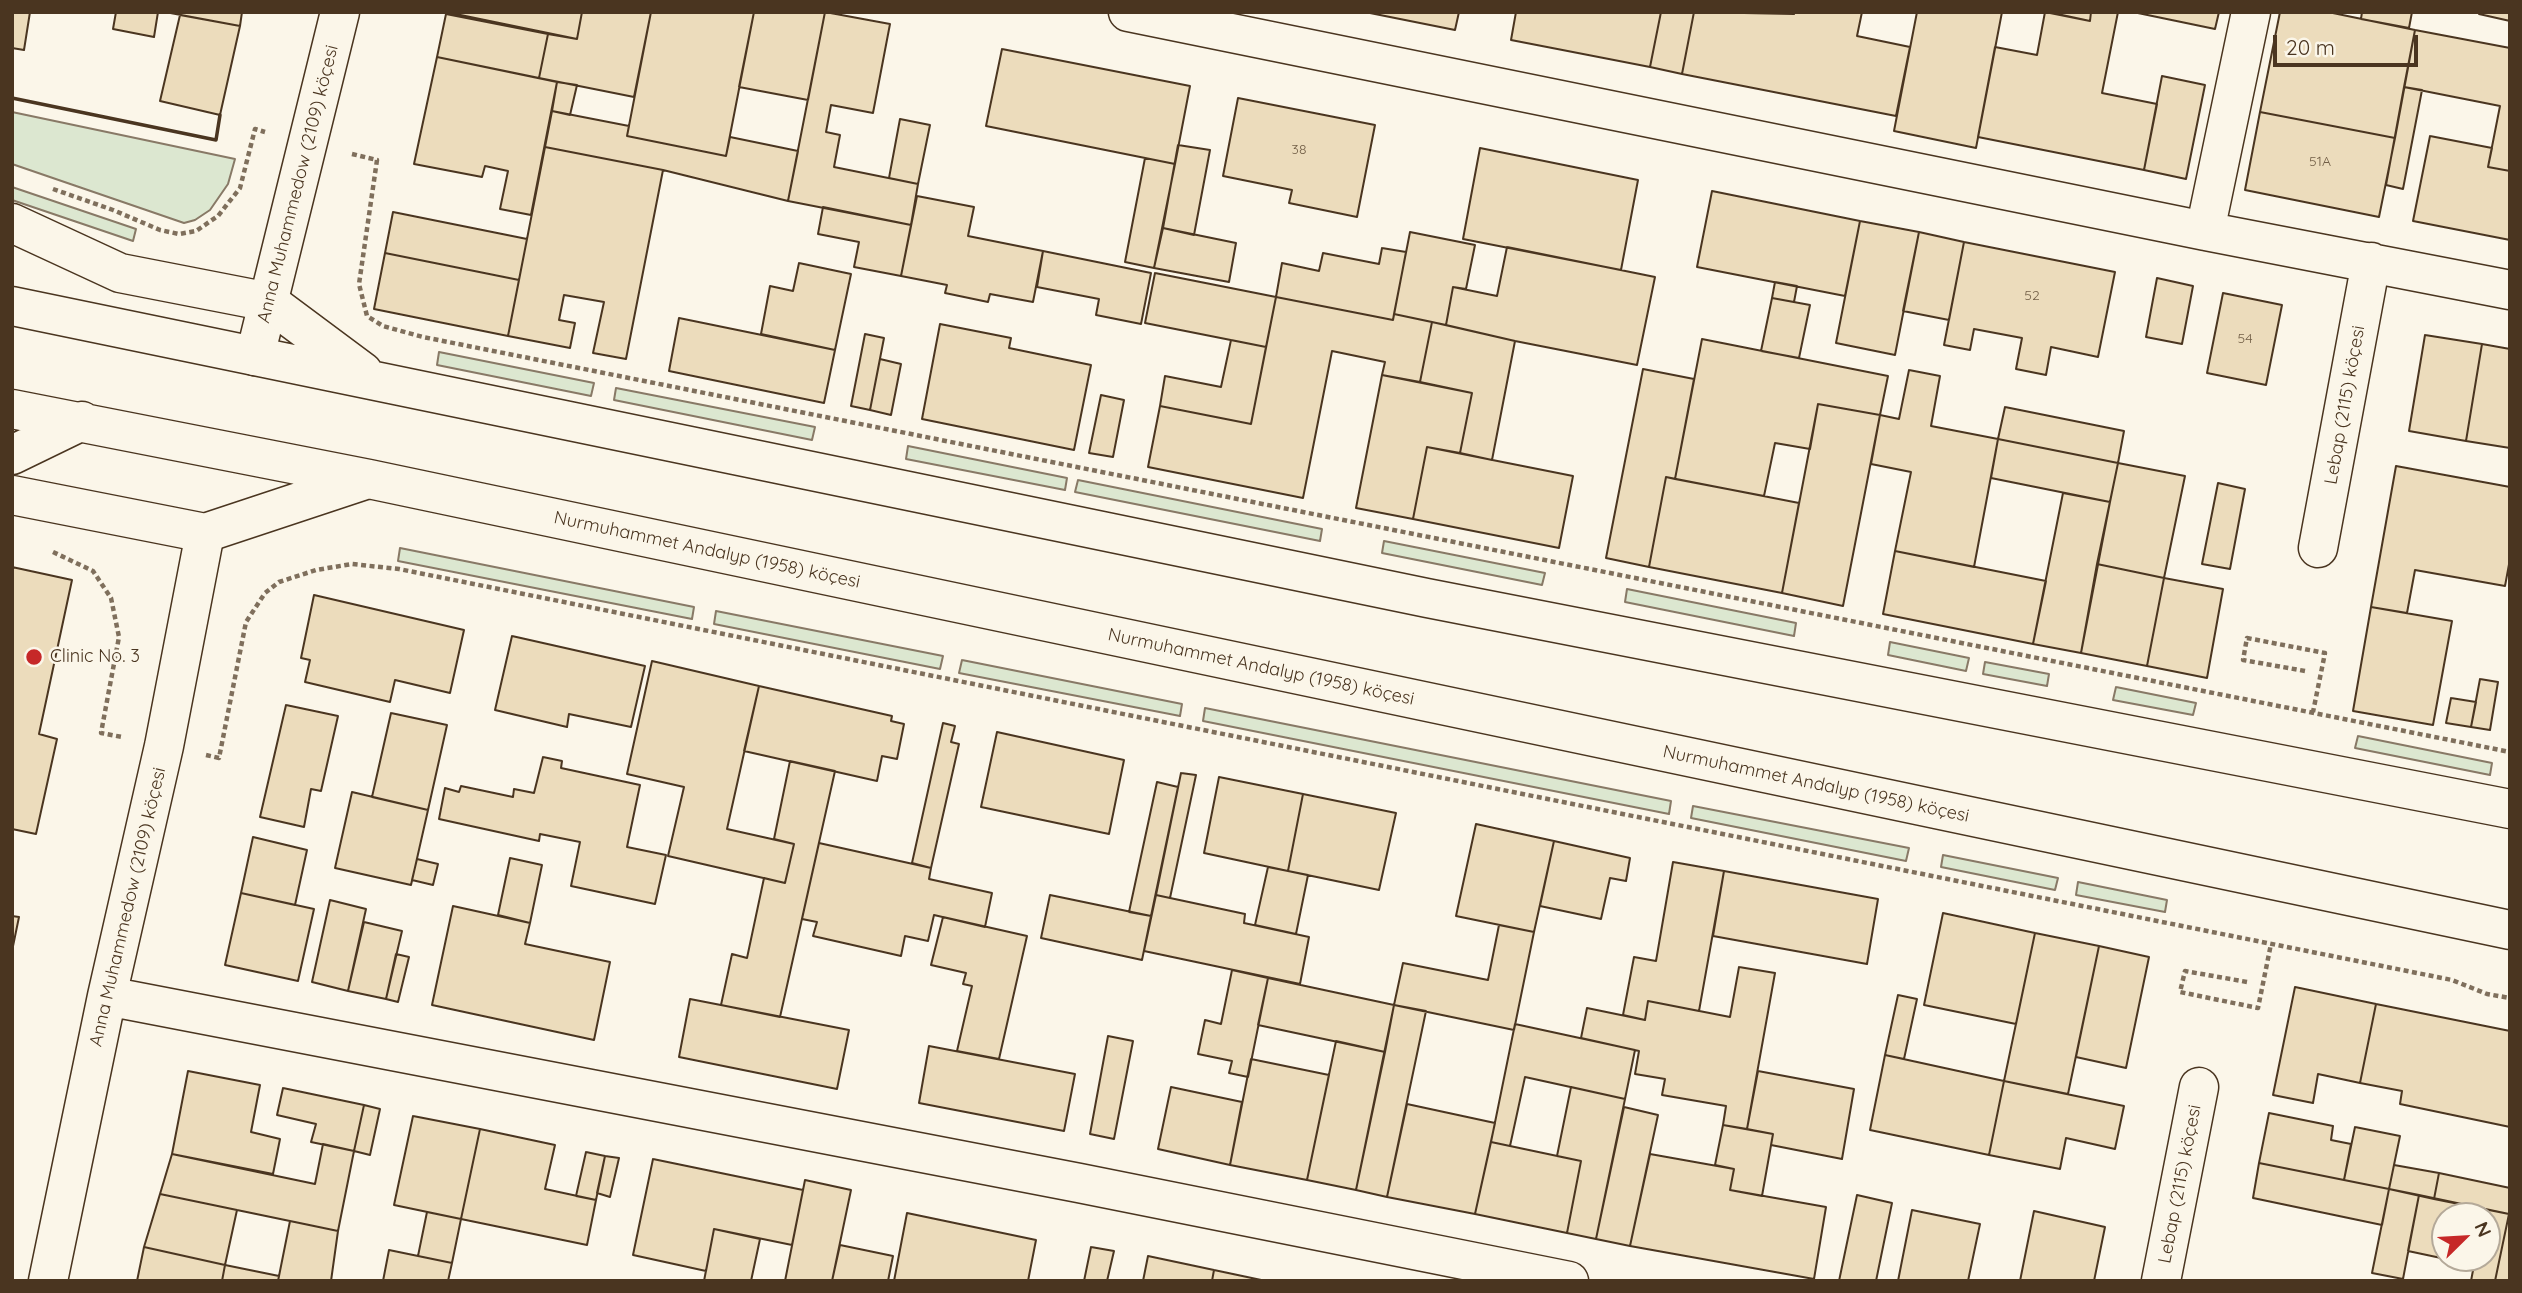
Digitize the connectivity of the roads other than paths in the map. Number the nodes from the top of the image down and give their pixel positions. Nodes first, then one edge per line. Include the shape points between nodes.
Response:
1 (340, 12) edge
2 (1128, 12) edge
3 (2251, 12) edge
4 (12, 223) edge
5 (2204, 231) junction
6 (2371, 262) junction
7 (2510, 290) edge
8 (269, 302) junction
9 (12, 306) edge
10 (255, 356) junction
11 (373, 380) junction
12 (12, 409) edge
13 (82, 421) junction
14 (12, 454) edge
15 (369, 479) junction
16 (12, 495) edge
17 (205, 533) junction
18 (2318, 548) dead end
19 (2510, 809) edge
20 (2510, 930) edge
21 (107, 996) junction
22 (2199, 1087) dead end
23 (48, 1281) edge
24 (1569, 1281) edge
25 (2161, 1281) edge

1 - 8 main road, Anna Muhammedow (2109) köçesi
2 - 5 main road
3 - 5 main road
4 - 8 main road via 120,273
5 - 6 main road
6 - 7 main road
6 - 18 main road, Lebap (2115) köçesi
8 - 10 main road, Anna Muhammedow (2109) köçesi
8 - 11 main road
9 - 10 main road
10 - 11 main road
11 - 19 main road via 1427,598
12 - 13 main road, Nurmuhammet Andalyp (1958) köçesi
13 - 14 main road
13 - 15 main road, Nurmuhammet Andalyp (1958) köçesi
15 - 17 main road
15 - 20 main road, Nurmuhammet Andalyp (1958) köçesi
16 - 17 main road
17 - 21 main road, Anna Muhammedow (2109) köçesi via 164,746
21 - 23 main road, Anna Muhammedow (2109) köçesi
21 - 24 main road
22 - 25 main road, Lebap (2115) köçesi

